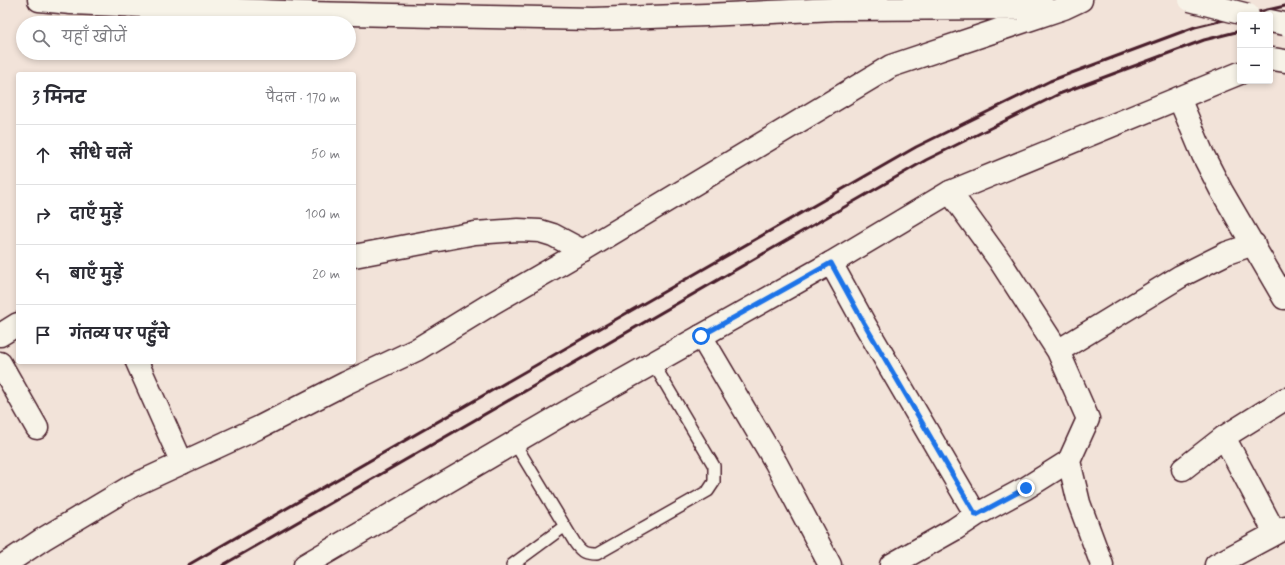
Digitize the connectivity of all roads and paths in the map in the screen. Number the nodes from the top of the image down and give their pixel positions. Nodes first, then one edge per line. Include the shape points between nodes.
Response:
1 (39, 0) edge
2 (1190, 0) edge
3 (1070, 2) edge
4 (1237, 12) edge
5 (1273, 21) edge
6 (1285, 24) edge
7 (1237, 74) edge
8 (1179, 98) junction
9 (950, 192) junction
10 (1254, 244) junction
11 (583, 251) junction
12 (356, 256) edge
13 (831, 263) junction
14 (1284, 298) edge
15 (16, 325) edge
16 (0, 334) edge
17 (701, 336) junction
18 (1058, 351) junction
19 (0, 363) edge
20 (653, 363) junction
21 (138, 364) edge
22 (1285, 399) edge
23 (37, 428) dead end
24 (1224, 437) junction
25 (514, 442) junction
26 (1069, 461) junction
27 (182, 463) junction
28 (1183, 469) dead end
29 (976, 515) junction
30 (564, 526) junction
31 (1280, 531) edge
32 (4, 565) edge
33 (305, 565) edge
34 (512, 565) edge
35 (830, 565) edge
36 (891, 565) edge
37 (1102, 565) edge
38 (1216, 565) edge

1 - 3 street via 308,13 594,19
2 - 4 street, bridge
3 - 11 street via 891,66
5 - 6 street, bridge
7 - 8 street
8 - 9 street
8 - 10 street via 1203,156
9 - 13 street
9 - 18 street via 1000,261
10 - 14 street
10 - 18 street via 1227,253 1181,276
11 - 12 street via 540,231 511,230 475,233
11 - 27 street via 416,350
13 - 17 street
13 - 29 street
15 - 16 street
17 - 20 street
17 - 35 street via 776,462
18 - 26 street via 1088,419
19 - 23 street
20 - 25 street
20 - 30 lane via 714,466 714,482 708,491 597,554 580,551
21 - 27 street
22 - 24 street
24 - 28 street
24 - 31 street
25 - 30 lane
25 - 33 street
26 - 29 street
26 - 37 street via 1079,503
27 - 32 street via 132,486
29 - 36 street
30 - 34 lane
31 - 38 street

